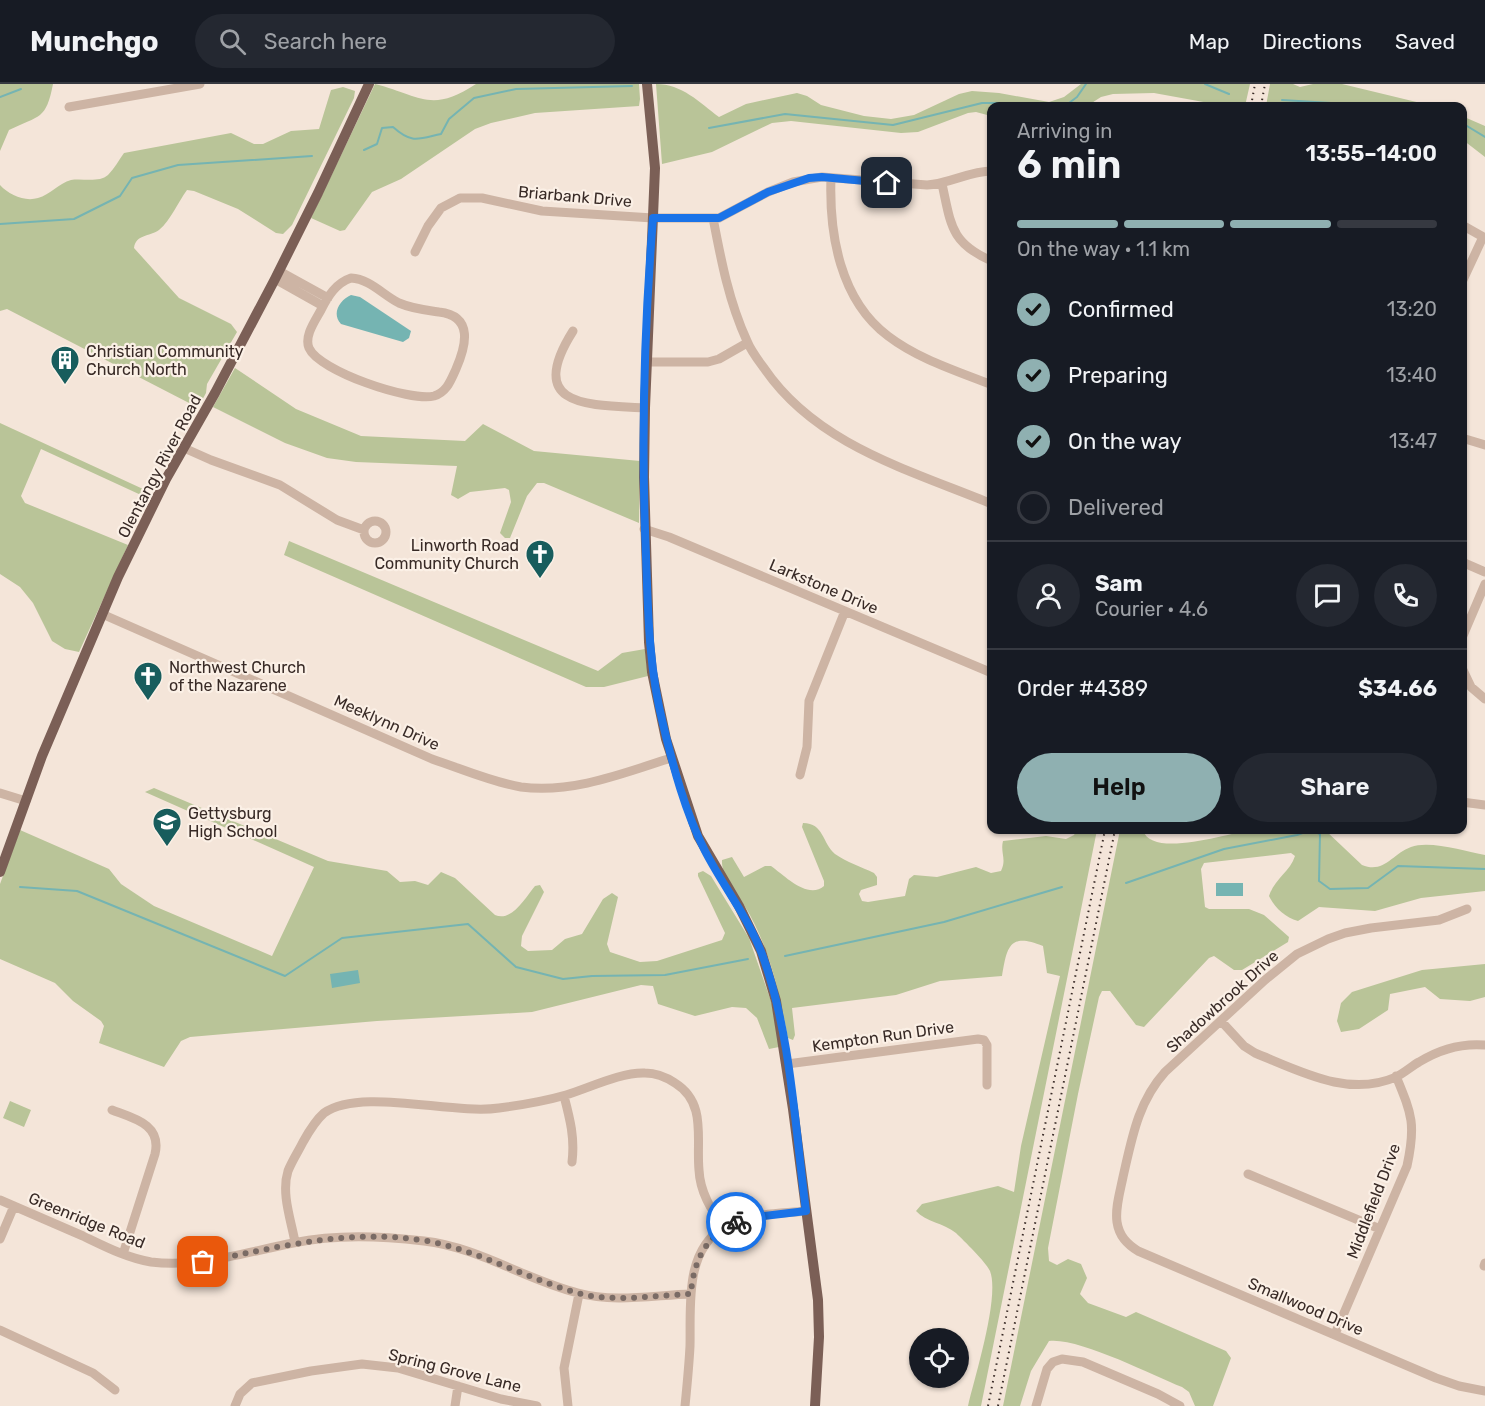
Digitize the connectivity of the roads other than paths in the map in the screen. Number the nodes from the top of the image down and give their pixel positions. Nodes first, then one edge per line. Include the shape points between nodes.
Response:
1 (200, 84) edge
2 (366, 84) edge
3 (647, 84) edge
4 (69, 107) dead end
5 (987, 171) edge
6 (831, 178) junction
7 (942, 184) junction
8 (653, 218) junction
9 (713, 218) junction
10 (1467, 228) edge
11 (1484, 237) edge
12 (416, 252) dead end
13 (987, 259) edge
14 (1467, 272) edge
15 (277, 275) junction
16 (325, 302) junction
17 (573, 331) dead end
18 (747, 344) junction
19 (646, 362) junction
20 (987, 383) edge
21 (645, 408) junction
22 (1467, 440) edge
23 (1485, 445) edge
24 (184, 448) junction
25 (987, 502) edge
26 (644, 529) junction
27 (364, 530) dead end
28 (1467, 564) edge
29 (1485, 572) edge
30 (1485, 584) edge
31 (845, 610) junction
32 (102, 614) junction
33 (1467, 626) edge
34 (987, 671) edge
35 (1467, 679) edge
36 (1485, 699) edge
37 (671, 758) junction
38 (800, 775) dead end
39 (0, 793) edge
40 (26, 801) junction
41 (1467, 803) edge
42 (1485, 805) edge
43 (0, 872) edge
44 (1467, 909) dead end
45 (1221, 1021) junction
46 (1485, 1045) edge
47 (787, 1064) junction
48 (1396, 1077) junction
49 (987, 1085) dead end
50 (564, 1096) junction
51 (112, 1110) dead end
52 (572, 1162) dead end
53 (1248, 1174) dead end
54 (0, 1200) edge
55 (14, 1206) junction
56 (806, 1211) junction
57 (724, 1227) junction
58 (1380, 1230) junction
59 (1121, 1236) joint
60 (0, 1239) edge
61 (296, 1242) junction
62 (123, 1254) junction
63 (579, 1294) junction
64 (691, 1294) junction
65 (0, 1330) edge
66 (1335, 1334) junction
67 (458, 1386) junction
68 (115, 1390) dead end
69 (1485, 1391) edge
70 (235, 1406) edge
71 (456, 1406) edge
72 (537, 1406) edge
73 (568, 1406) edge
74 (685, 1406) edge
75 (815, 1406) edge
76 (1036, 1406) edge
77 (1180, 1406) edge

1 - 4 street
2 - 15 main road, Olentangy River Road
3 - 8 main road via 654,168
5 - 7 street
6 - 7 street
6 - 9 street via 793,182 726,216
6 - 20 street via 830,206 840,262 859,305 887,336 904,347
7 - 13 street via 952,229 962,244
8 - 9 street, Briarbank Drive
8 - 12 street, Briarbank Drive via 542,211 482,198 460,198 441,208
8 - 19 main road
9 - 18 street via 728,292
10 - 11 street
11 - 14 street
15 - 16 street
15 - 24 main road, Olentangy River Road
16 - 16 street via 340,283 358,278 406,306 454,316 464,328 466,339 451,380 435,396 417,396 356,381 316,357 310,350 308,336
17 - 21 street via 556,366 560,388 594,406
18 - 19 street via 708,362
18 - 25 street via 784,394 837,437
19 - 21 main road
21 - 26 main road
22 - 23 street
24 - 27 street via 280,485 337,520
24 - 32 main road, Olentangy River Road
26 - 31 street, Larkstone Drive
26 - 37 main road via 652,672
28 - 29 street
30 - 33 street
31 - 34 street, Larkstone Drive
31 - 38 street via 809,701 807,747
32 - 37 street, Meeklynn Drive via 432,759 486,778 522,787 556,788 622,774
32 - 40 main road, Olentangy River Road
35 - 36 street
37 - 47 main road via 698,836 761,951 776,1001
39 - 40 street
40 - 43 main road, Olentangy River Road
41 - 42 street
44 - 45 street, Shadowbrook Drive via 1439,920 1371,928 1328,939 1298,954 1264,980
45 - 48 street via 1255,1053 1328,1081 1345,1086
45 - 59 street, Shadowbrook Drive via 1165,1072 1144,1101 1132,1134 1117,1209
46 - 48 street via 1462,1044 1432,1054
47 - 49 street, Kempton Run Drive via 984,1040
47 - 56 main road
48 - 58 street, Middlefield Drive via 1410,1109 1413,1137 1407,1166
50 - 52 street via 573,1132
50 - 57 street via 644,1073 657,1074 677,1084 695,1107 703,1189
50 - 61 street via 497,1109 368,1101 345,1104 324,1114 306,1135 285,1183
51 - 62 street via 146,1124 157,1141
53 - 58 street
54 - 55 street, Greenridge Road
55 - 60 street
55 - 62 street, Greenridge Road
56 - 57 street via 746,1218
56 - 75 main road via 818,1300
57 - 64 street via 705,1245
58 - 66 street, Middlefield Drive
59 - 66 street, Smallwood Drive via 1138,1251
61 - 62 street, Greenridge Road via 203,1262 149,1262
61 - 63 street, Greenridge Road via 364,1236 428,1242 471,1253
63 - 64 street, Greenridge Road
63 - 73 street via 564,1368
64 - 74 street
65 - 68 street via 93,1372
66 - 69 street, Smallwood Drive via 1459,1386
67 - 70 street, Spring Grove Lane via 398,1368 362,1364 252,1383 240,1394
67 - 71 street
67 - 72 street, Spring Grove Lane
76 - 77 street via 1043,1377 1053,1362 1062,1359 1083,1362

